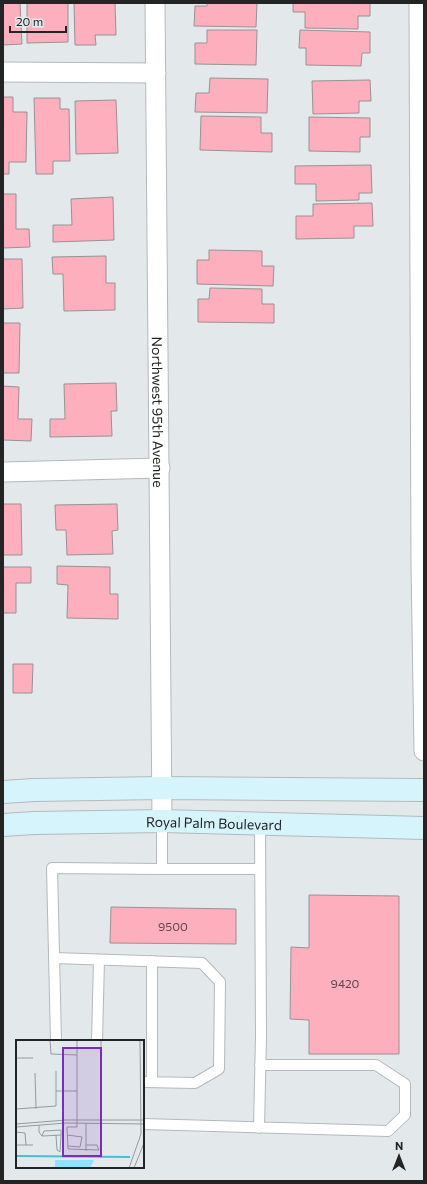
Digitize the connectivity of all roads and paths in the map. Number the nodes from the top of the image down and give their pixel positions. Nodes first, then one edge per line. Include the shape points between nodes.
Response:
1 (155, 3) edge
2 (419, 3) edge
3 (3, 72) edge
4 (156, 73) junction
5 (160, 468) junction
6 (3, 472) edge
7 (424, 752) edge
8 (162, 788) junction
9 (424, 790) edge
10 (3, 792) edge
11 (162, 821) junction
12 (260, 824) junction
13 (3, 825) edge
14 (424, 828) edge
15 (162, 869) junction
16 (260, 869) junction
17 (54, 958) junction
18 (100, 960) junction
19 (152, 962) junction
20 (56, 1040) edge
21 (98, 1040) edge
22 (260, 1065) junction
23 (148, 1082) edge
24 (144, 1124) edge
25 (259, 1128) junction

1 - 4 street, Northwest 95th Avenue
2 - 7 street
3 - 4 street
4 - 5 street, Northwest 95th Avenue
5 - 6 street
5 - 8 street, Northwest 95th Avenue
8 - 9 main road
8 - 10 main road
8 - 11 street, Northwest 95th Avenue
11 - 12 main road, Royal Palm Boulevard
11 - 13 main road, Royal Palm Boulevard
11 - 15 lane
12 - 14 main road, Royal Palm Boulevard
12 - 16 lane
15 - 16 lane
15 - 17 lane via 52,868
16 - 22 lane
17 - 18 lane
17 - 20 lane
18 - 19 lane
18 - 21 lane
19 - 23 lane
19 - 23 lane via 202,963 220,982 219,1068 195,1083
22 - 25 lane
22 - 25 lane via 376,1065 405,1084 405,1116 388,1131
24 - 25 lane

